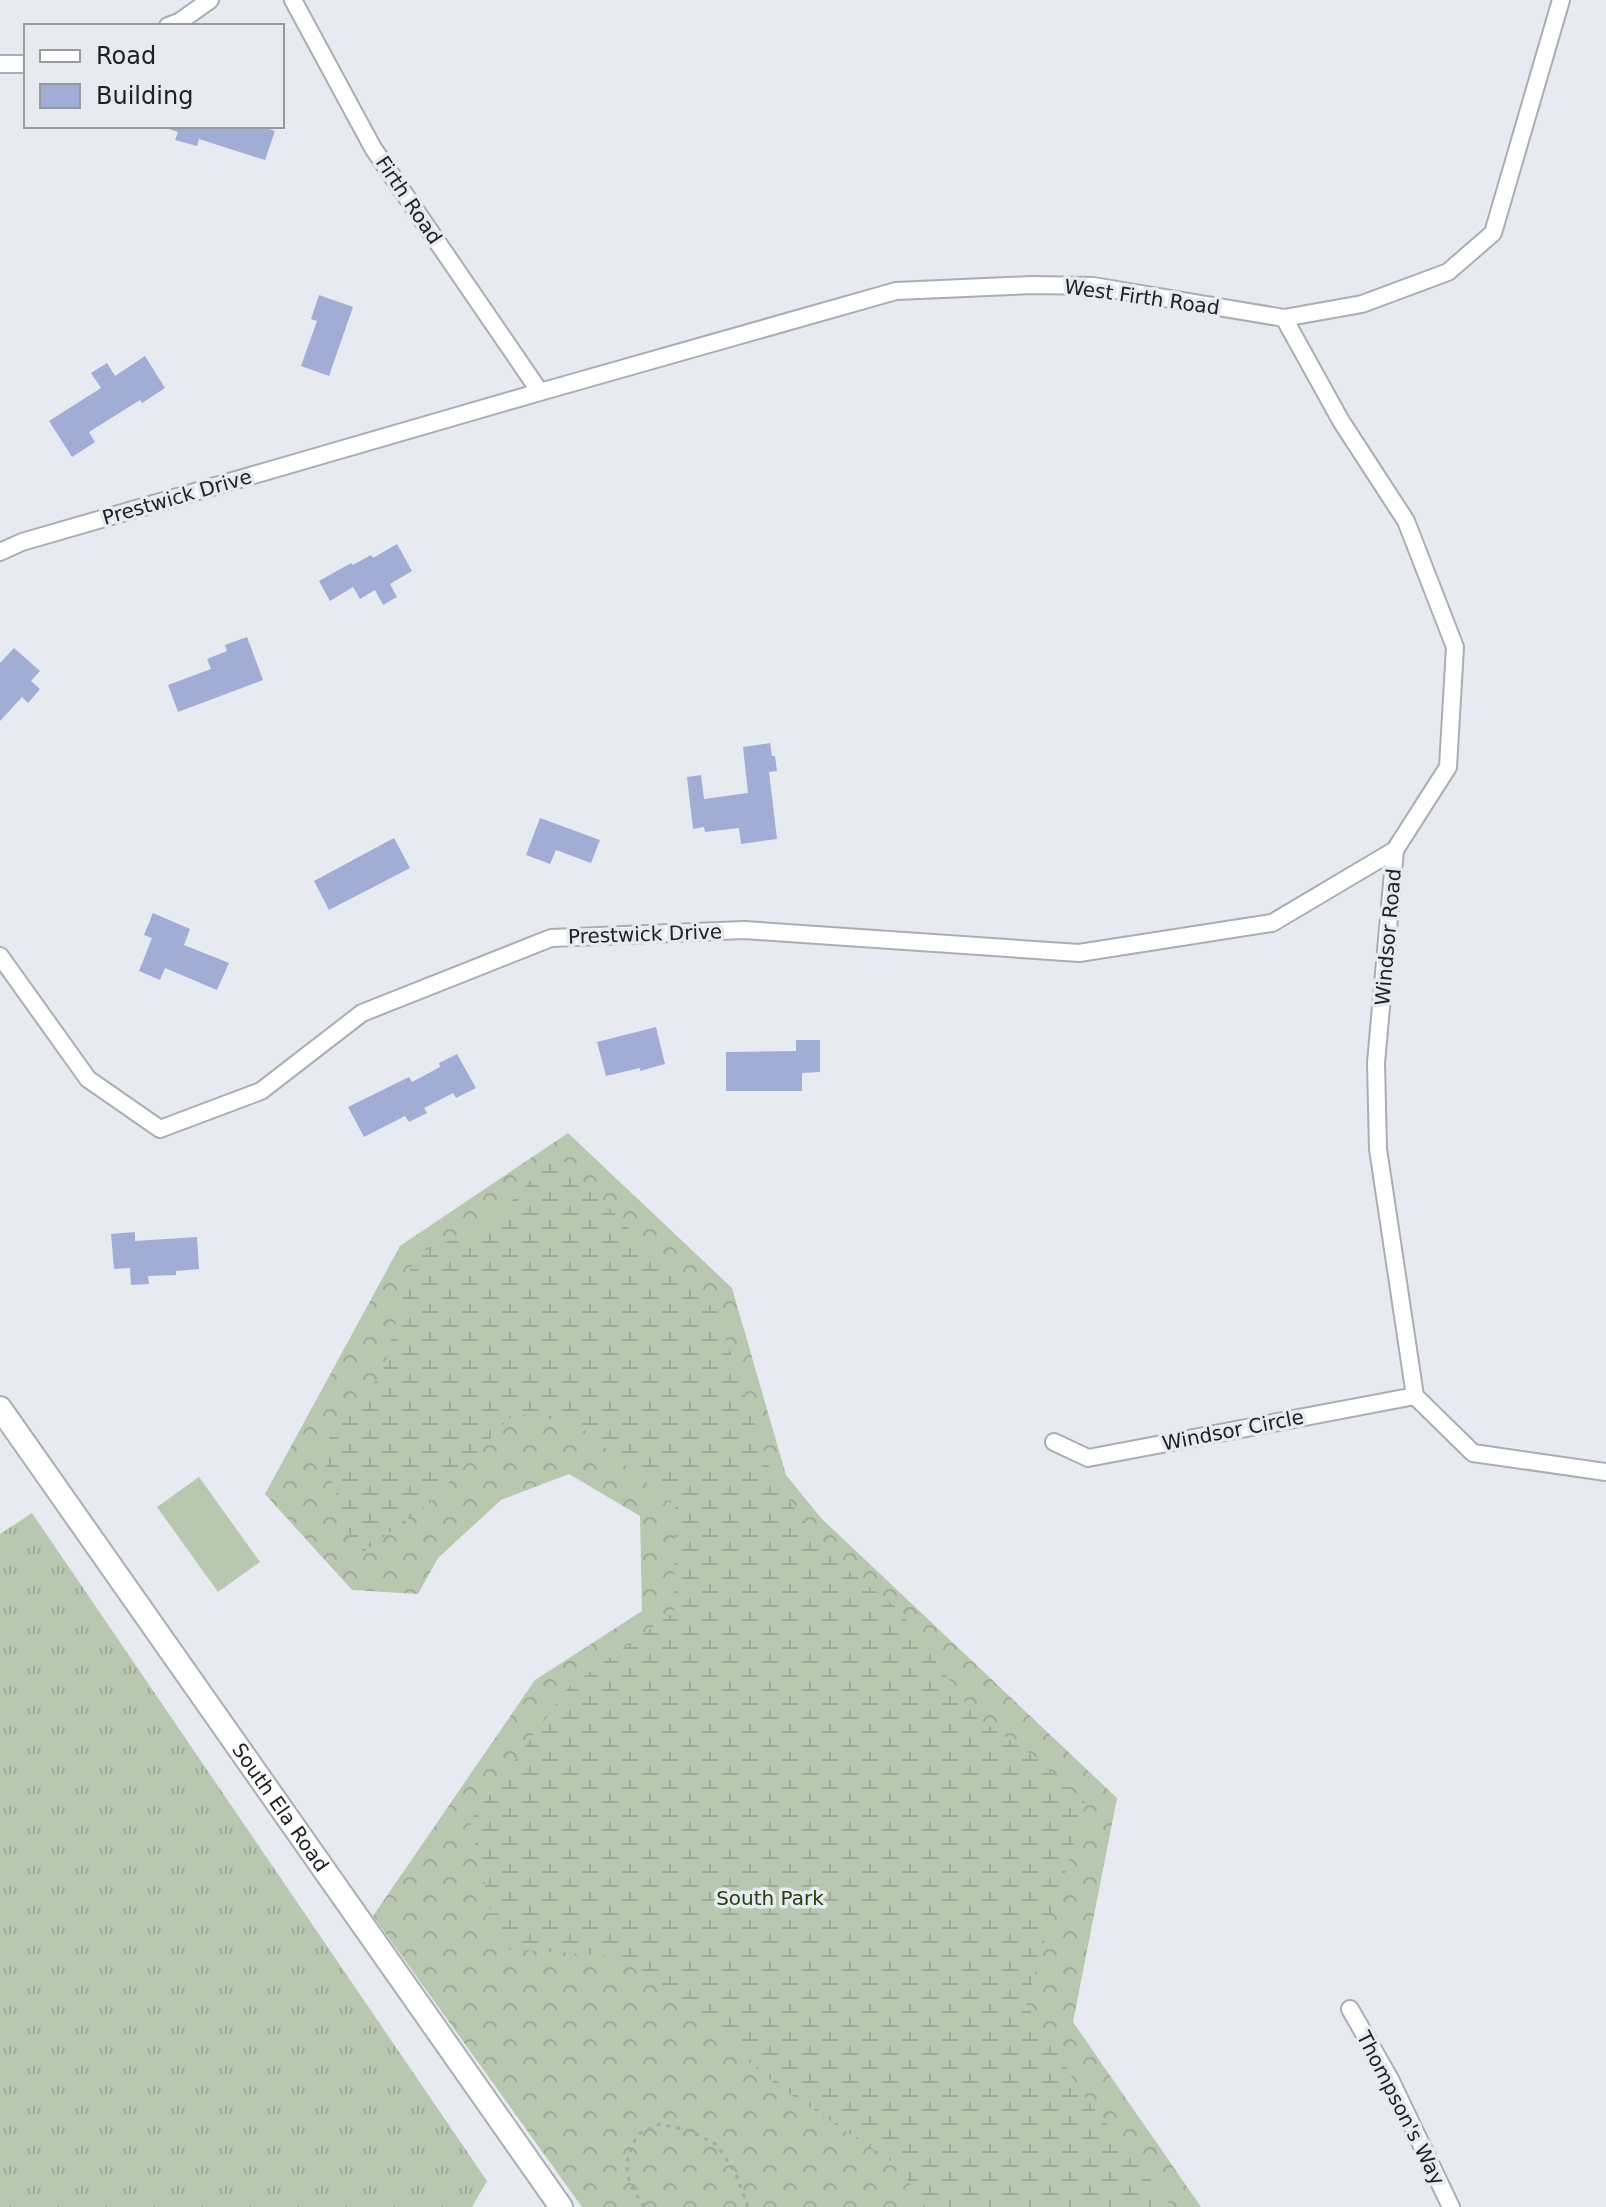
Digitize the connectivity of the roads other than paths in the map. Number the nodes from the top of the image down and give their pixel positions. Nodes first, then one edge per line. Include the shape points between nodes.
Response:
1 (210, 0) edge
2 (293, 0) edge
3 (1561, 0) edge
4 (174, 24) edge
5 (0, 64) edge
6 (24, 64) edge
7 (1284, 318) junction
8 (540, 392) junction
9 (0, 552) edge
10 (1395, 850) junction
11 (0, 956) edge
12 (1415, 1396) junction
13 (0, 1408) edge
14 (1054, 1442) dead end
15 (1606, 1472) edge
16 (1350, 2009) dead end
17 (561, 2207) edge
18 (1451, 2207) edge

1 - 4 street
2 - 8 street, Firth Road via 373,148
3 - 7 street, West Firth Road via 1493,233 1448,272 1362,304
5 - 6 street
7 - 8 street, West Firth Road via 1093,286 896,291
7 - 10 street, Windsor Road via 1341,421 1406,521 1455,647 1448,767
8 - 9 street, Prestwick Drive
10 - 11 street, Prestwick Drive via 1272,923 1079,953 744,930 551,938 362,1013 261,1091 160,1129 88,1079
10 - 12 street, Windsor Road via 1376,1063 1378,1149
12 - 14 street, Windsor Circle via 1088,1458
12 - 15 street via 1473,1453
13 - 17 main road, South Ela Road
16 - 18 street, Thompson's Way

